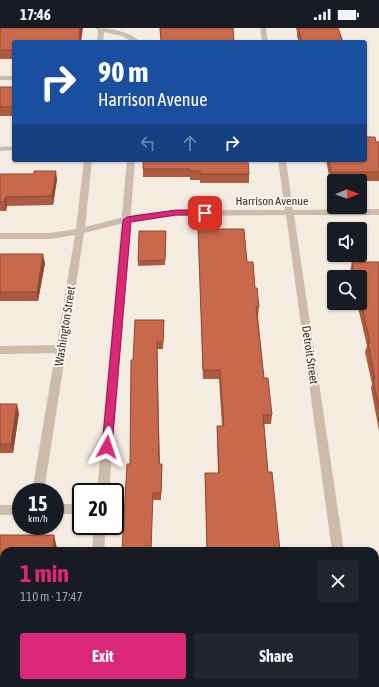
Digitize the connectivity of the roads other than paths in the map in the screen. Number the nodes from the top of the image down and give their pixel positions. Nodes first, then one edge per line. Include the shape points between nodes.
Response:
1 (263, 28) edge
2 (100, 29) edge
3 (100, 40) edge
4 (135, 40) edge
5 (265, 40) edge
6 (0, 78) edge
7 (12, 78) edge
8 (12, 148) edge
9 (0, 149) edge
10 (88, 162) edge
11 (131, 162) edge
12 (282, 162) edge
13 (379, 212) edge
14 (290, 213) junction
15 (127, 220) junction
16 (80, 231) junction
17 (0, 236) edge
18 (61, 349) junction
19 (0, 350) edge
20 (39, 483) edge
21 (104, 483) edge
22 (0, 510) edge
23 (12, 510) edge
24 (99, 535) edge
25 (98, 547) edge
26 (337, 547) edge

1 - 5 street
2 - 3 street
2 - 4 street via 126,35
6 - 7 street
8 - 9 street
10 - 16 street, Washington Street
11 - 15 street
12 - 14 street, Detroit Street
13 - 14 street, Harrison Avenue
14 - 15 street, Harrison Avenue via 176,213
14 - 26 street, Detroit Street
15 - 16 street, Harrison Avenue
15 - 21 street
16 - 17 street, Harrison Avenue via 50,236
16 - 18 street, Washington Street
18 - 19 street
18 - 20 street, Washington Street
22 - 23 street
24 - 25 street

